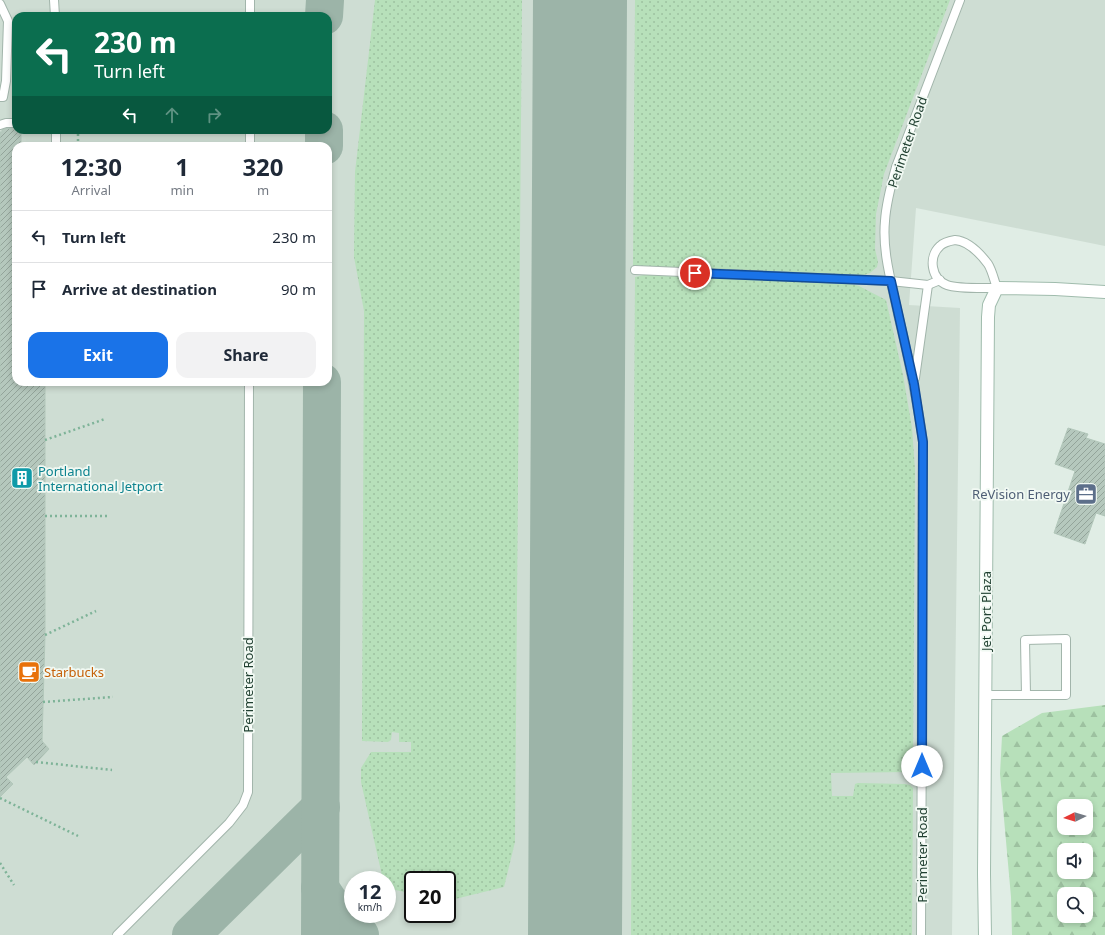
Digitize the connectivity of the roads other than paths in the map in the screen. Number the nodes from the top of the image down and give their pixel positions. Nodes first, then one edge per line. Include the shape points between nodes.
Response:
1 (54, 0) edge
2 (250, 0) edge
3 (960, 0) edge
4 (0, 4) edge
5 (55, 12) edge
6 (250, 12) edge
7 (0, 97) edge
8 (12, 123) edge
9 (0, 124) edge
10 (635, 270) dead end
11 (940, 280) junction
12 (891, 281) junction
13 (928, 285) junction
14 (996, 288) junction
15 (1105, 292) edge
16 (914, 384) junction
17 (249, 386) edge
18 (985, 695) junction
19 (1026, 695) junction
20 (117, 935) edge
21 (921, 935) edge
22 (985, 935) edge

1 - 5 lane
2 - 6 lane
3 - 12 lane, Perimeter Road via 905,142 889,191 884,222
4 - 7 lane via 8,21 6,82 3,97
8 - 9 lane
10 - 12 lane
11 - 13 lane
11 - 14 lane via 954,287
11 - 14 lane via 933,267 936,252 947,242 962,241 969,244 988,264
12 - 13 lane
12 - 16 lane, Perimeter Road
13 - 16 lane
14 - 15 street
14 - 18 street, Jet Port Plaza via 989,305 988,317
16 - 21 lane, Perimeter Road via 923,442 924,474
17 - 20 lane, Perimeter Road via 248,792 243,806 230,823
18 - 19 lane
18 - 22 street, Jet Port Plaza
19 - 19 lane via 1066,695 1066,639 1025,640

